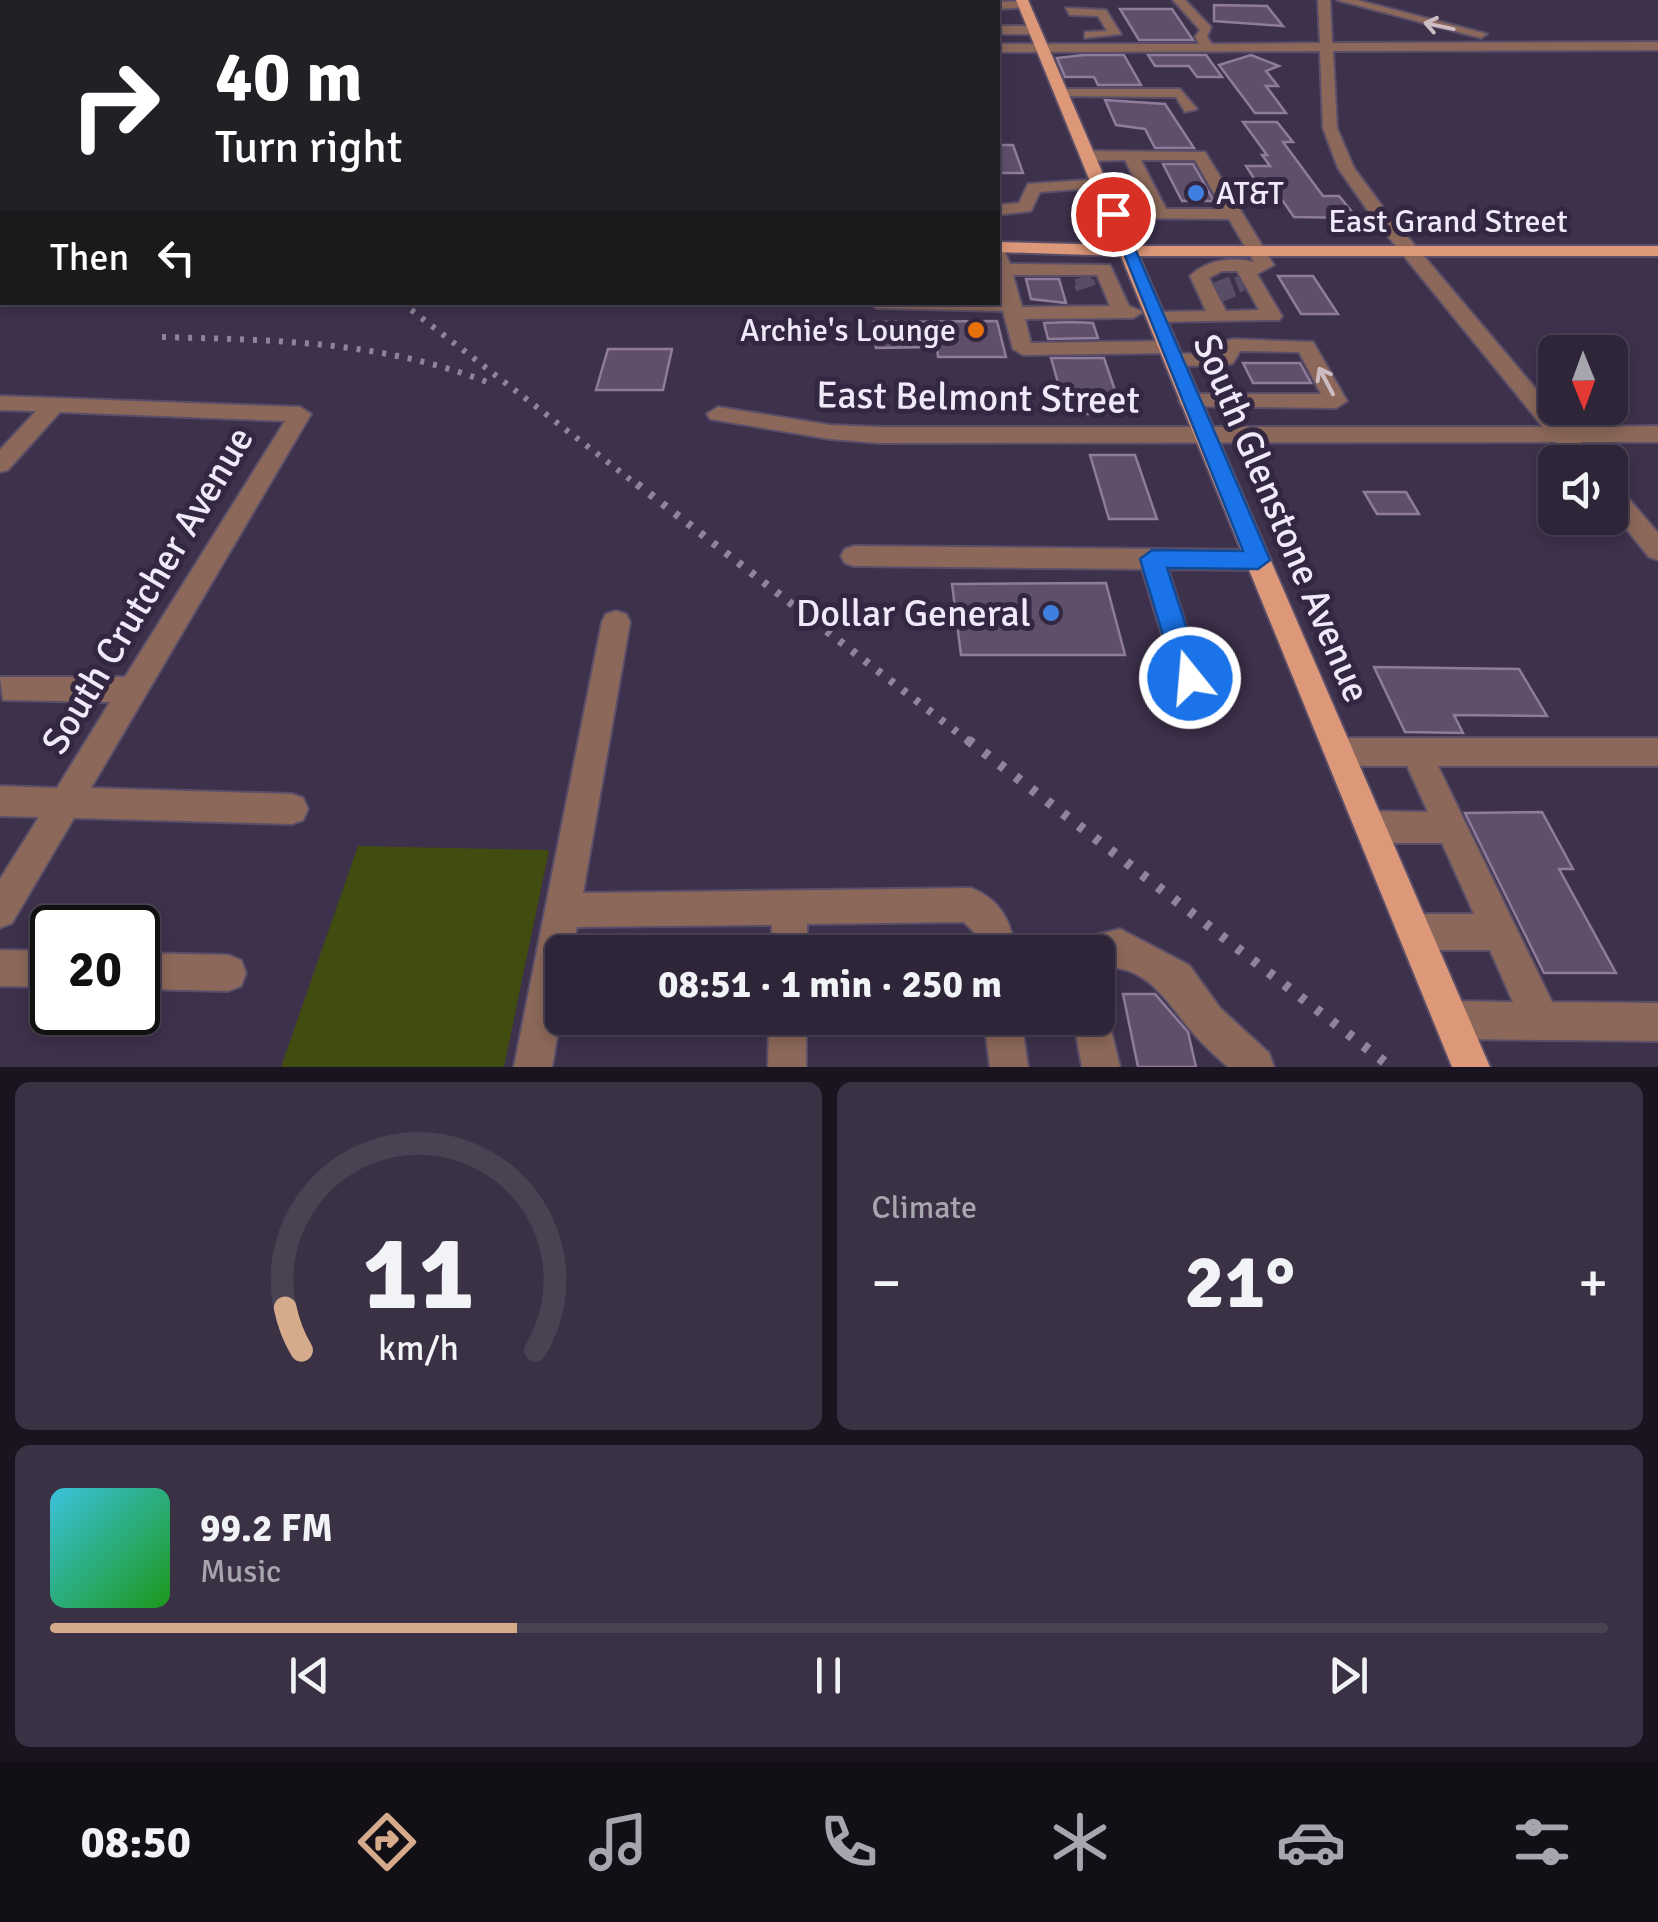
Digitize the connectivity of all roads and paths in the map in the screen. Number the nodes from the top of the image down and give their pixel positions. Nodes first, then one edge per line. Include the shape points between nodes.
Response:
1 (1180, 0) edge
2 (1324, 0) edge
3 (1346, 0) edge
4 (1000, 6) edge
5 (1067, 6) edge
6 (1000, 19) edge
7 (1030, 20) edge
8 (1000, 29) edge
9 (1087, 41) junction
10 (1328, 44) junction
11 (1000, 46) edge
12 (1207, 46) junction
13 (1570, 46) junction
14 (1658, 46) edge
15 (1065, 101) junction
16 (1190, 109) dead end
17 (1088, 156) junction
18 (1131, 156) junction
19 (1100, 184) junction
20 (1000, 210) edge
21 (1113, 214) junction
22 (1160, 214) junction
23 (1235, 214) junction
24 (1069, 249) junction
25 (1258, 251) junction
26 (1413, 251) junction
27 (1658, 251) edge
28 (1000, 257) edge
29 (1000, 257) edge
30 (1000, 261) edge
31 (1134, 263) junction
32 (1107, 276) junction
33 (1246, 278) junction
34 (1077, 279) junction
35 (964, 305) edge
36 (1120, 308) junction
37 (1012, 309) junction
38 (1155, 315) junction
39 (1219, 317) junction
40 (1171, 354) junction
41 (1262, 401) junction
42 (1190, 402) junction
43 (0, 404) edge
44 (54, 405) junction
45 (718, 414) dead end
46 (1562, 434) junction
47 (1658, 434) edge
48 (1280, 435) junction
49 (1204, 436) junction
50 (1571, 445) edge
51 (0, 464) edge
52 (1628, 514) edge
53 (1658, 550) edge
54 (854, 556) dead end
55 (1152, 559) junction
56 (1258, 560) junction
57 (616, 622) dead end
58 (1190, 678) dead end
59 (4, 688) dead end
60 (134, 690) junction
61 (1341, 752) junction
62 (1416, 752) junction
63 (1658, 752) edge
64 (0, 800) edge
65 (66, 802) junction
66 (292, 808) dead end
67 (1372, 827) junction
68 (1451, 828) junction
69 (790, 907) junction
70 (562, 910) junction
71 (0, 911) edge
72 (1415, 932) junction
73 (1500, 932) junction
74 (789, 935) edge
75 (995, 935) edge
76 (1115, 949) edge
77 (0, 968) edge
78 (30, 969) edge
79 (160, 971) edge
80 (228, 973) dead end
81 (1452, 1020) junction
82 (1541, 1021) junction
83 (1658, 1022) edge
84 (788, 1035) edge
85 (1005, 1035) edge
86 (1095, 1035) edge
87 (533, 1067) edge
88 (787, 1067) edge
89 (1008, 1067) edge
90 (1101, 1067) edge
91 (1254, 1067) edge
92 (1472, 1067) edge

1 - 12 street via 1207,30 1201,37
2 - 10 street
13 -> 3 street via 1452,29
4 - 7 street
5 - 9 street
5 - 9 street via 1102,13 1115,34
6 - 7 street
7 - 8 street
7 - 9 street
7 - 11 street
7 - 15 main road, South Glenstone Avenue
9 - 12 street
10 - 12 street
10 - 13 street
10 - 26 street via 1330,128 1339,154 1366,198
13 - 14 street
15 - 16 street via 1105,109 1097,93 1180,93
15 - 17 main road, South Glenstone Avenue
17 - 18 street
17 - 19 main road, South Glenstone Avenue
18 - 22 street
18 - 23 street via 1200,156
19 - 20 street via 1034,187 1024,207
19 - 21 main road, South Glenstone Avenue
21 - 22 street
21 - 31 main road, South Glenstone Avenue
22 - 23 street
23 - 25 street
24 - 28 main road, East Grand Street
24 - 31 main road, East Grand Street
24 - 34 street
25 - 26 main road, East Grand Street
25 - 31 main road, East Grand Street
25 - 33 street via 1265,265
26 - 27 main road, East Grand Street
26 - 46 street
29 - 34 street
30 - 37 street
31 - 32 street
31 - 38 main road, South Glenstone Avenue
32 - 34 street via 1104,270
32 - 36 street
33 - 39 street via 1272,316
33 - 39 street via 1243,266 1218,266 1199,276
34 - 36 street
35 - 37 street
36 - 37 street
36 - 38 street
37 - 40 street via 1023,349
38 - 39 street
38 - 40 main road, South Glenstone Avenue
41 -> 40 street via 1336,401 1306,346 1233,344 1226,360
40 - 42 main road, South Glenstone Avenue
41 - 42 street
41 - 48 street
42 - 49 main road, South Glenstone Avenue
43 - 44 street
44 - 51 street
44 - 60 street, South Crutcher Avenue via 300,414
45 - 49 street, East Belmont Street via 830,432
46 - 47 street, East Belmont Street
46 - 48 street, East Belmont Street
46 - 50 street
48 - 49 street, East Belmont Street
49 - 56 main road, South Glenstone Avenue
52 - 53 street
54 - 55 street
55 - 56 street
55 - 58 street
56 - 61 main road, South Glenstone Avenue
57 - 70 street
59 - 60 street
60 - 65 street, South Crutcher Avenue
61 - 62 street
61 - 67 main road, South Glenstone Avenue
62 - 63 street
62 - 68 street
64 - 65 street
65 - 66 street
65 - 71 street, South Crutcher Avenue
67 - 68 street
67 - 72 main road, South Glenstone Avenue
68 - 73 street
69 - 70 street
69 - 74 street
69 - 75 street via 971,905
70 - 87 street
72 - 73 street
72 - 81 main road, South Glenstone Avenue
73 - 82 street
76 - 91 street via 1176,978 1207,1021
77 - 78 street
79 - 80 street
81 - 82 street
81 - 92 main road, South Glenstone Avenue
82 - 83 street
84 - 88 street
85 - 89 street
86 - 90 street

